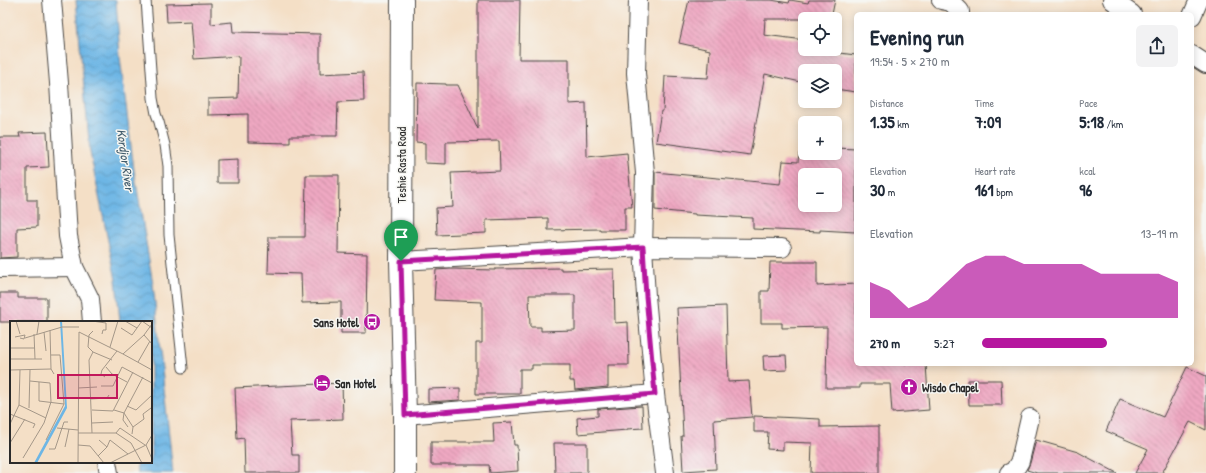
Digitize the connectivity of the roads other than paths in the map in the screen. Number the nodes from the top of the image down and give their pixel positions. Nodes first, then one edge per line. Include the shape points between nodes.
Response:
1 (52, 0) edge
2 (146, 0) edge
3 (402, 0) edge
4 (638, 0) edge
5 (941, 0) edge
6 (1112, 0) edge
7 (1199, 0) edge
8 (960, 12) edge
9 (1129, 12) edge
10 (1194, 12) edge
11 (1194, 56) edge
12 (1206, 64) edge
13 (643, 247) junction
14 (782, 248) dead end
15 (401, 261) junction
16 (74, 267) junction
17 (0, 268) edge
18 (92, 321) edge
19 (183, 368) dead end
20 (655, 394) junction
21 (405, 415) junction
22 (1030, 418) dead end
23 (107, 463) edge
24 (109, 473) edge
25 (405, 473) edge
26 (665, 473) edge
27 (1009, 473) edge

1 - 16 street via 68,236
2 - 19 lane via 156,114 168,166 169,235
3 - 15 main road, Teshie Rasta Road
4 - 13 street via 636,73 645,173
5 - 8 street via 952,2
6 - 9 street
7 - 10 street
11 - 12 street
13 - 14 street
13 - 15 street
13 - 20 street
15 - 21 main road, Teshie Rasta Road
16 - 17 street
16 - 18 street via 90,299
20 - 21 street
20 - 26 street
21 - 25 main road, Teshie Rasta Road
22 - 27 street via 1020,461 1014,471
23 - 24 street

